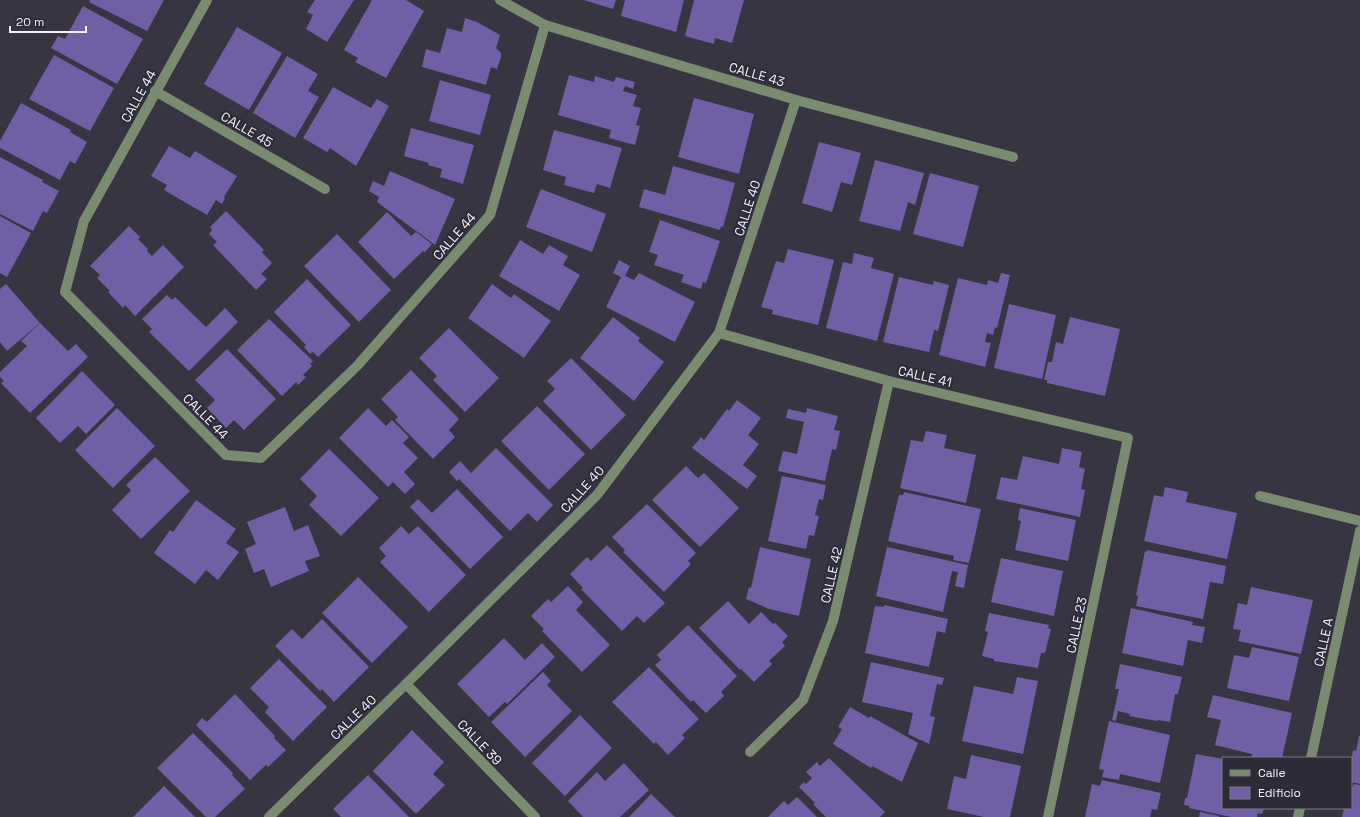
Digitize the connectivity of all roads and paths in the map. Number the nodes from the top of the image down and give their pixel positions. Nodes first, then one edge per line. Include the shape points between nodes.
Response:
1 (207, 0) edge
2 (500, 0) edge
3 (545, 26) junction
4 (155, 91) junction
5 (796, 100) junction
6 (1013, 157) dead end
7 (325, 189) dead end
8 (719, 333) junction
9 (889, 381) junction
10 (1128, 438) joint
11 (1260, 496) dead end
12 (1360, 521) edge
13 (1360, 531) edge
14 (406, 684) junction
15 (750, 752) dead end
16 (1311, 757) edge
17 (269, 817) edge
18 (535, 817) edge
19 (1048, 817) edge

1 - 4 street, CALLE 44
2 - 3 street, CALLE 43
3 - 4 street, CALLE 44 via 490,215 357,366 261,458 226,455 65,292 84,221
3 - 5 street, CALLE 43
4 - 7 street, CALLE 45
5 - 6 street, CALLE 43
5 - 8 street, CALLE 40
8 - 9 street, CALLE 41
8 - 14 street, CALLE 40 via 597,495
9 - 10 street, CALLE 41
9 - 15 street, CALLE 42 via 834,621 803,700
10 - 19 street, CALLE 23
11 - 12 street
13 - 16 street, CALLE A
14 - 17 street, CALLE 40
14 - 18 street, CALLE 39

